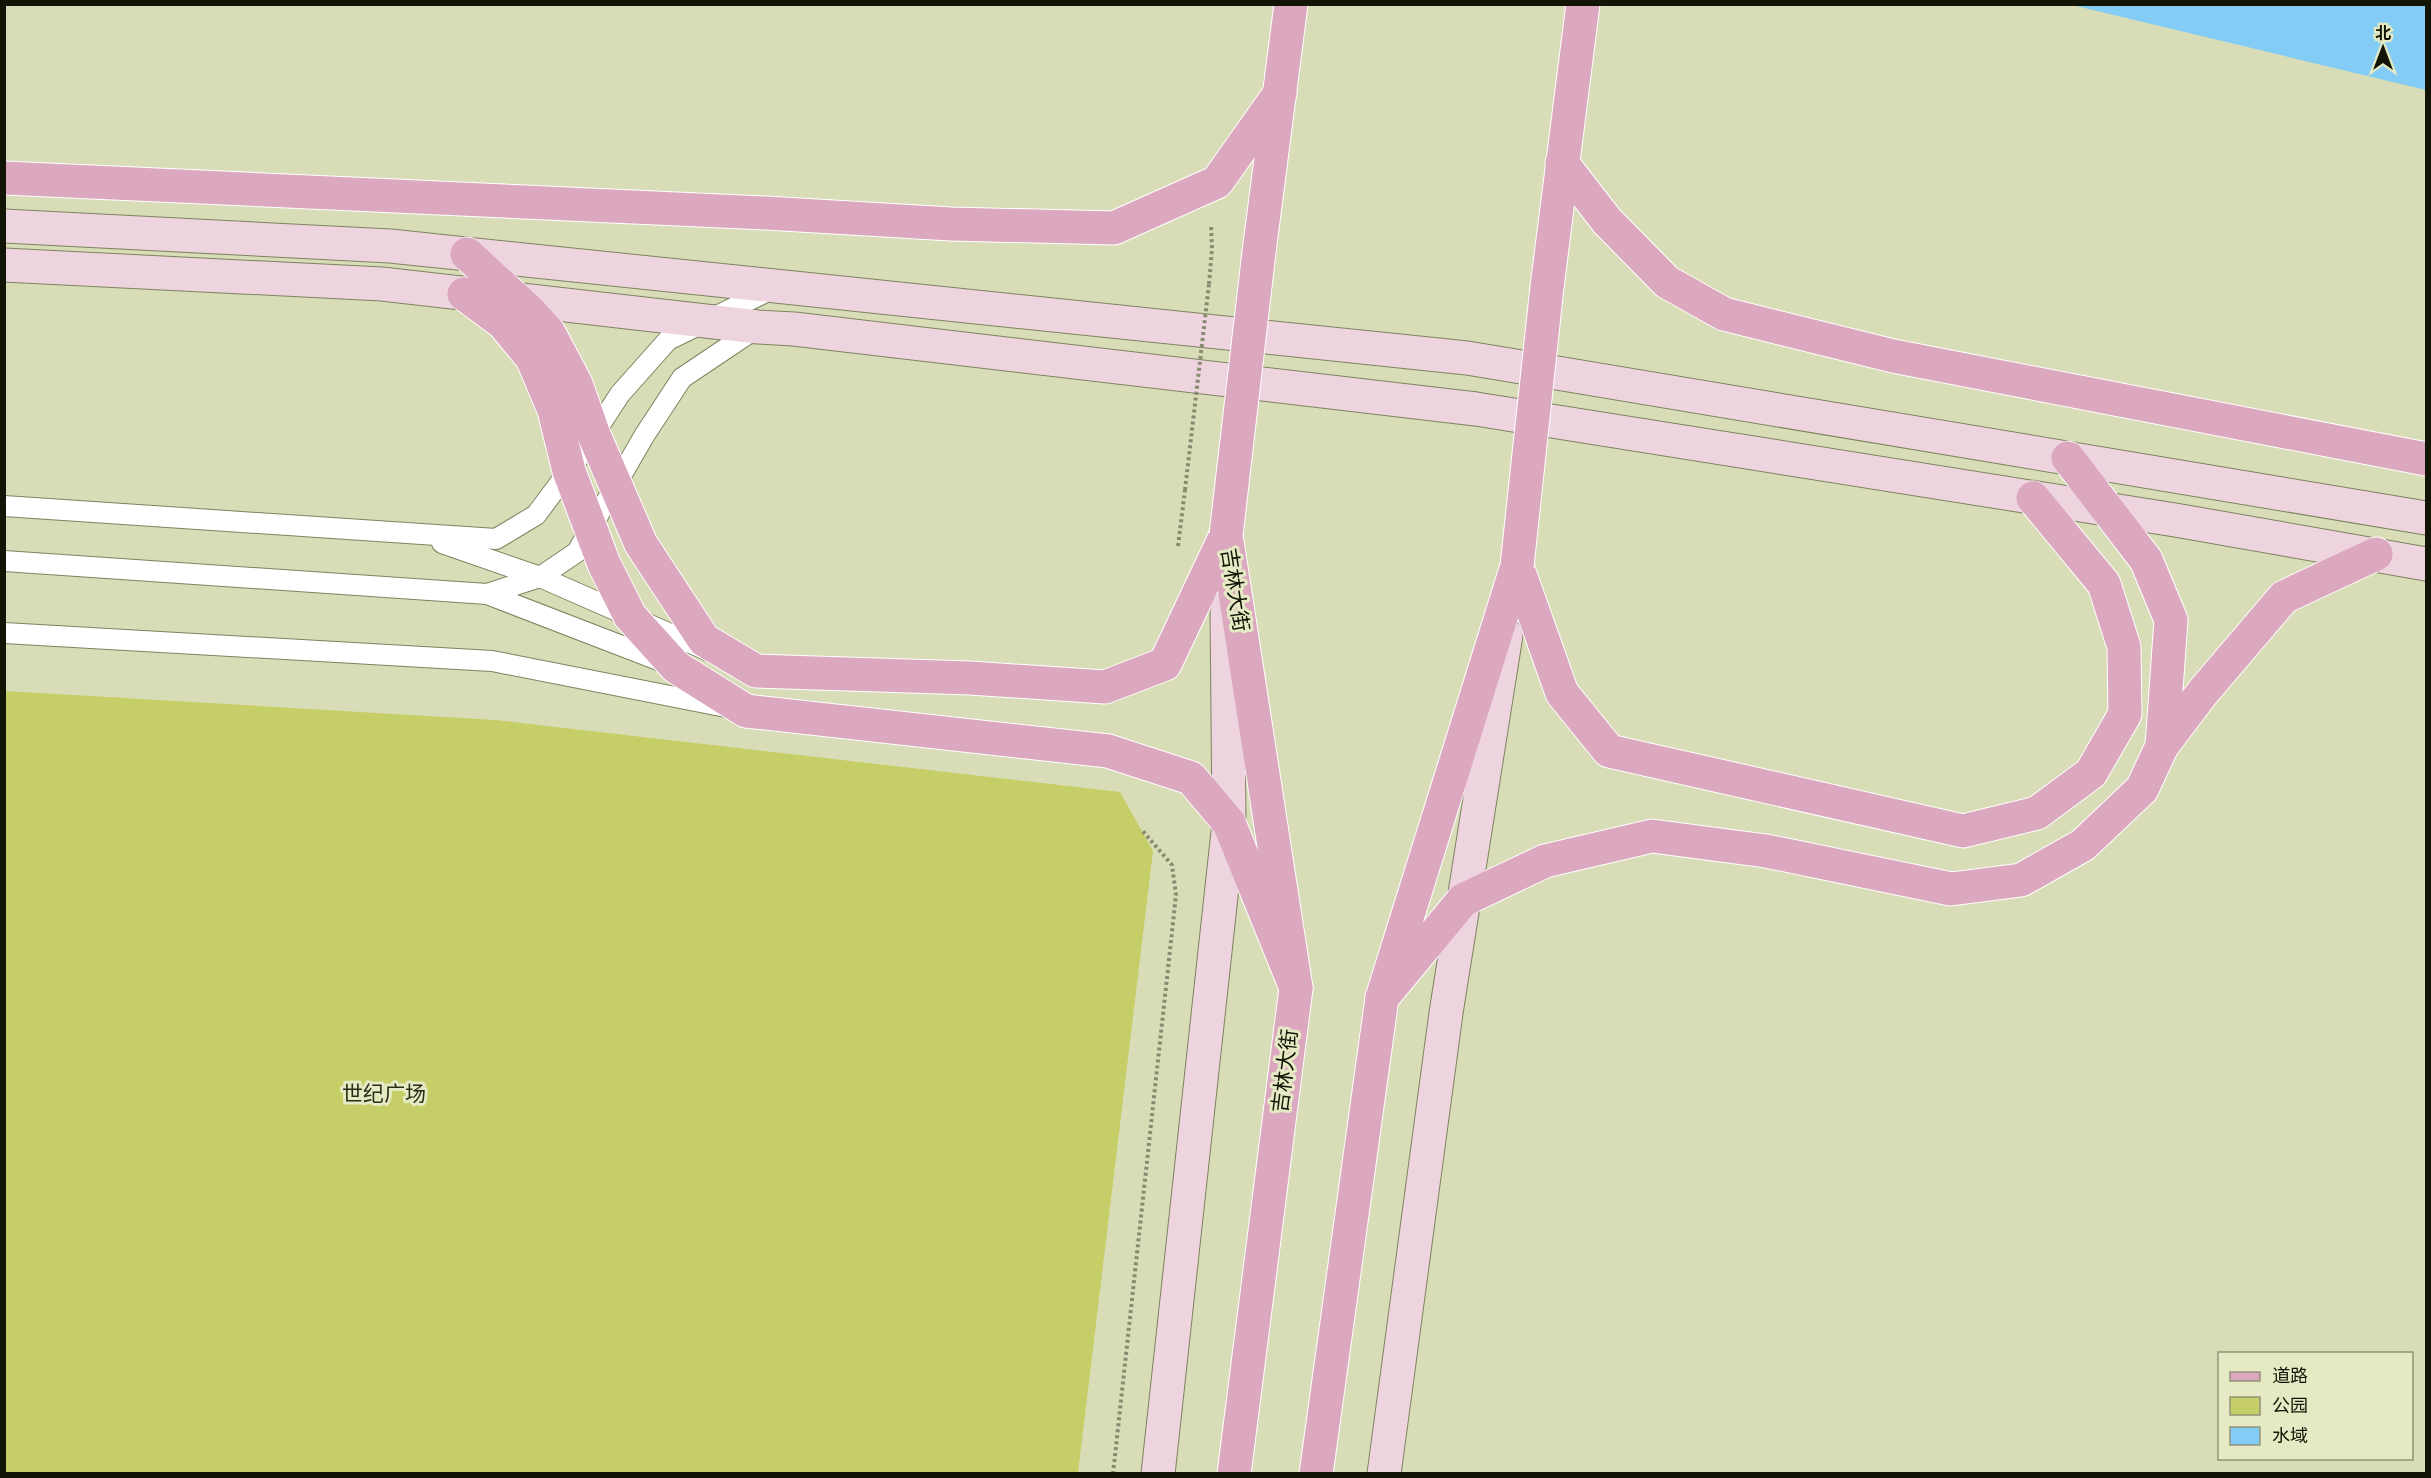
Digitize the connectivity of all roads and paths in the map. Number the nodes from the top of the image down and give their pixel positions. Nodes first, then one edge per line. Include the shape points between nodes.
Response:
1 (1291, 4) edge
2 (1582, 4) edge
3 (1280, 93) junction
4 (1562, 163) junction
5 (4, 178) edge
6 (4, 226) edge
7 (467, 254) junction
8 (4, 265) edge
9 (1209, 284) dead end
10 (777, 286) junction
11 (464, 294) junction
12 (517, 300) junction
13 (705, 322) junction
14 (758, 327) junction
15 (594, 435) junction
16 (2068, 458) junction
17 (2427, 459) edge
18 (569, 471) junction
19 (616, 485) junction
20 (2034, 498) junction
21 (4, 506) edge
22 (2107, 509) junction
23 (2427, 518) edge
24 (591, 528) junction
25 (1227, 534) junction
26 (416, 535) junction
27 (1178, 550) dead end
28 (2376, 555) junction
29 (4, 561) edge
30 (2427, 564) edge
31 (1517, 566) junction
32 (540, 577) junction
33 (487, 594) junction
34 (630, 616) junction
35 (4, 633) edge
36 (676, 667) junction
37 (756, 671) junction
38 (746, 711) junction
39 (2162, 746) junction
40 (1229, 823) junction
41 (1141, 829) dead end
42 (1463, 900) junction
43 (1296, 988) junction
44 (1382, 998) junction
45 (1113, 1473) edge
46 (1158, 1473) edge
47 (1234, 1473) edge
48 (1316, 1473) edge
49 (1384, 1473) edge

1 - 3 main road
2 - 4 main road
3 - 5 main road via 1217,182 1114,228 951,224
3 - 25 main road, bridge
4 - 17 main road via 1607,221 1667,282 1724,314 1893,356
4 - 31 main road, bridge
6 - 7 main road via 390,246
7 - 10 main road
7 - 12 main road
8 - 11 main road via 382,284
9 - 27 path, bridge
10 - 13 lane
10 - 16 main road via 1467,358
11 - 12 main road
11 - 18 main road via 503,323 532,358 554,410
12 - 13 main road
12 - 15 main road via 549,333 576,384
13 - 14 main road
13 - 15 lane via 668,340 620,394
14 - 19 lane via 682,378
14 - 20 main road via 1476,409
15 - 18 lane
15 - 19 main road
16 - 22 main road
16 - 23 main road
18 - 24 main road
18 - 26 lane via 536,515 496,539
19 - 24 lane
19 - 37 main road via 641,544 704,640
20 - 22 main road
20 - 31 main road via 2104,584 2124,647 2126,714 2091,772 2037,813 1964,831 1610,751 1562,693
21 - 26 lane
22 - 28 main road
22 - 39 main road via 2146,560 2171,620
24 - 32 lane via 577,552
24 - 34 main road
25 - 37 main road via 1165,663 1105,687
25 - 40 main road, 吉林大街
25 - 43 main road, 吉林大街
26 - 32 lane
28 - 30 main road
28 - 39 main road via 2284,597
29 - 33 lane
31 - 42 main road
31 - 44 main road
32 - 33 lane
32 - 34 lane
33 - 36 lane
34 - 36 main road
34 - 37 lane
35 - 38 lane via 492,661
36 - 38 main road
38 - 40 main road via 1108,751 1191,778
39 - 42 main road via 2142,789 2083,845 2021,880 1951,889 1766,851 1652,836 1545,861
40 - 43 main road
40 - 46 main road, 吉林大街
41 - 45 path via 1172,865 1176,895
42 - 44 main road
42 - 49 main road
43 - 47 main road, 吉林大街
44 - 48 main road

